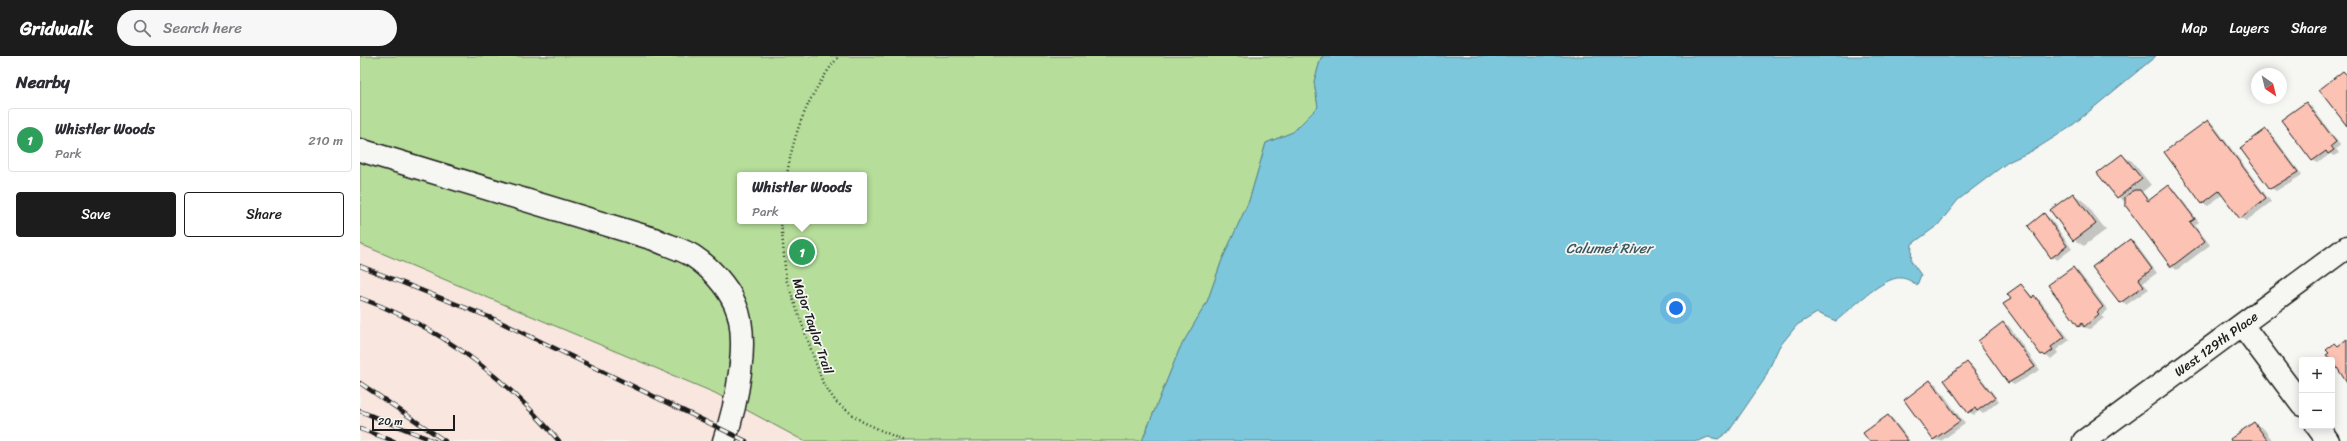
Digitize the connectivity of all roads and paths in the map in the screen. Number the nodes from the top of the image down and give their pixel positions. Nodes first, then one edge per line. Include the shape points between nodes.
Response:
1 (839, 56) edge
2 (360, 150) edge
3 (788, 172) edge
4 (781, 224) edge
5 (2347, 247) edge
6 (2242, 325) junction
7 (2299, 401) edge
8 (2319, 429) edge
9 (724, 441) edge
10 (904, 441) edge
11 (2084, 441) edge
12 (2328, 441) edge

1 - 3 path via 826,72 802,114
2 - 9 street via 654,239 693,256 721,281 736,304 741,332 742,366
4 - 10 path, Major Taylor Trail via 786,279 823,383 836,402 861,421
5 - 6 street, West 129th Place
6 - 7 street
6 - 11 street, West 129th Place
8 - 12 street

